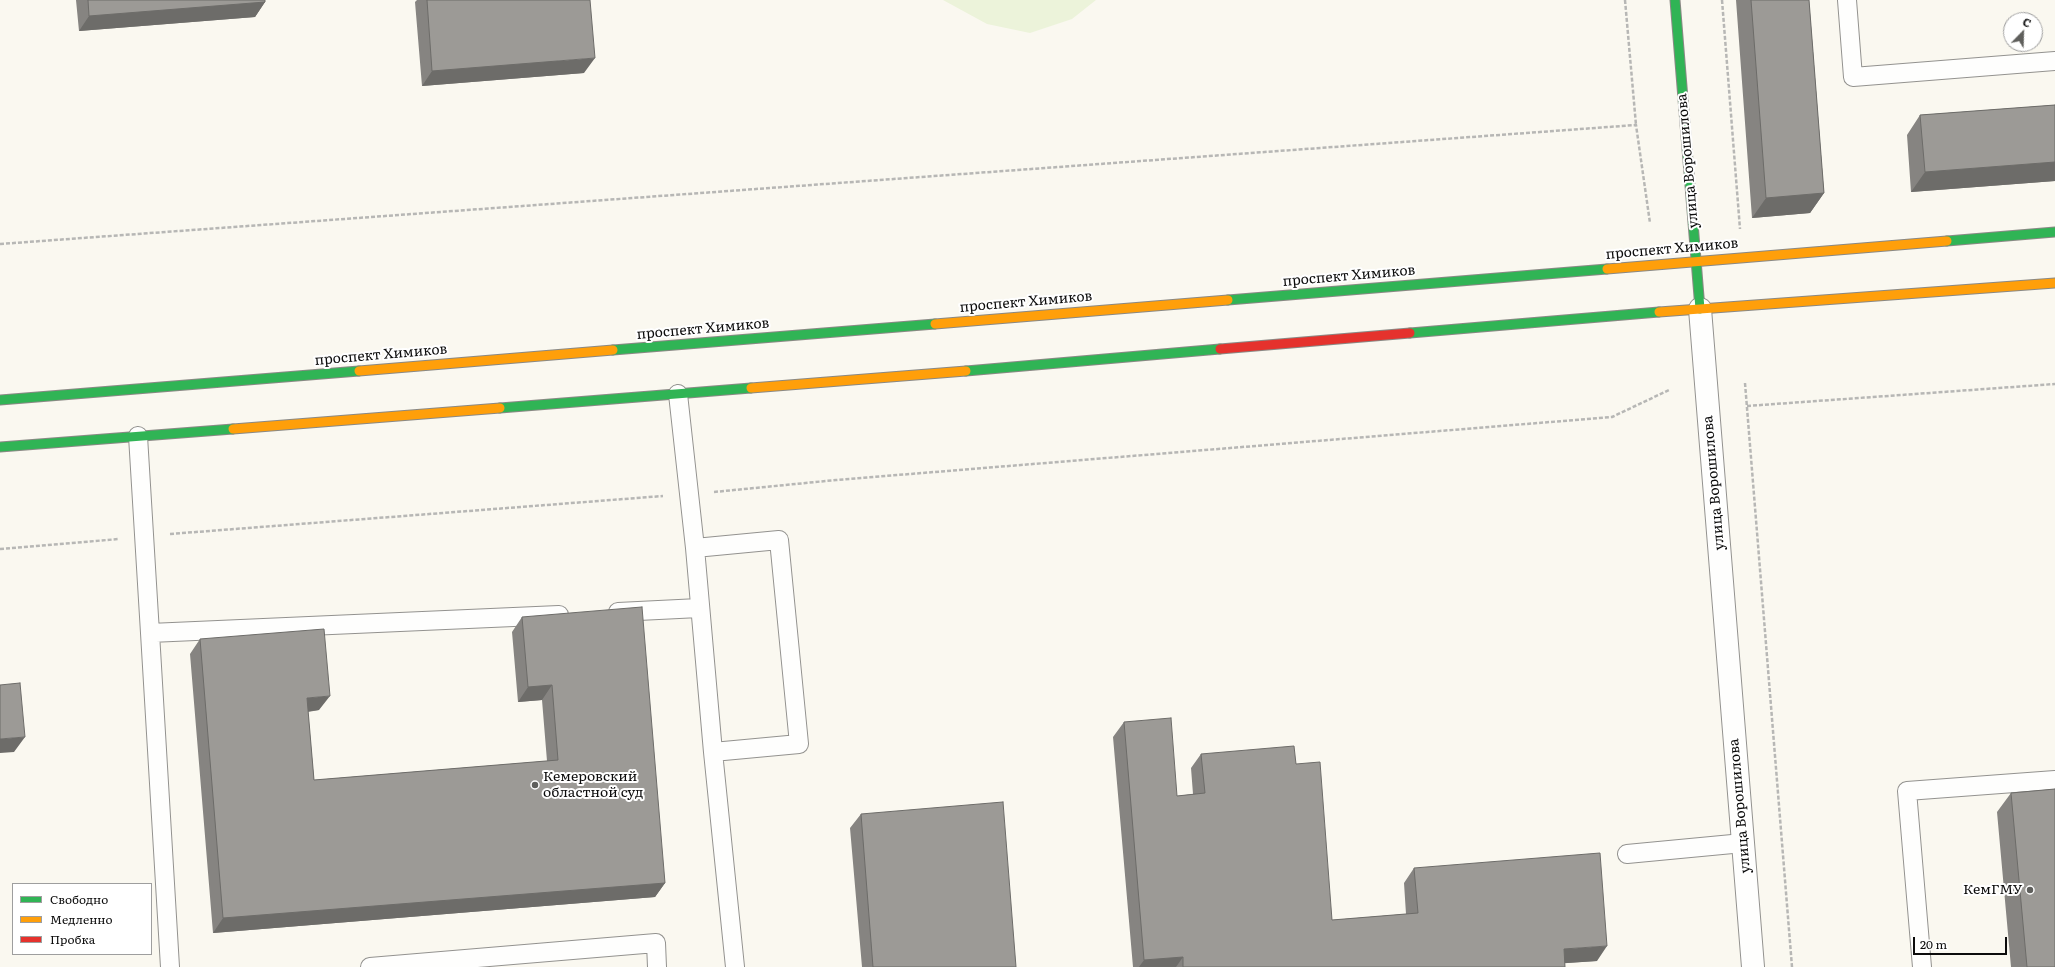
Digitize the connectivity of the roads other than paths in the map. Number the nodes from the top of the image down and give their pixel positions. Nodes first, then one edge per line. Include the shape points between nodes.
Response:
1 (1675, 0) edge
2 (1847, 0) edge
3 (2055, 61) edge
4 (2055, 232) edge
5 (1696, 261) junction
6 (2055, 283) edge
7 (1700, 309) junction
8 (678, 394) junction
9 (0, 400) edge
10 (138, 436) junction
11 (0, 447) edge
12 (695, 548) junction
13 (699, 608) junction
14 (604, 613) edge
15 (572, 614) edge
16 (150, 632) junction
17 (713, 752) junction
18 (2055, 780) edge
19 (1743, 843) junction
20 (1627, 854) dead end
21 (170, 967) edge
22 (370, 967) edge
23 (657, 967) edge
24 (735, 967) edge
25 (1753, 967) edge
26 (1922, 967) edge

1 - 5 main road, улица Ворошилова
2 - 3 lane via 1853,77
4 - 5 main road, проспект Химиков
5 - 7 main road, улица Ворошилова
5 - 9 main road, проспект Химиков
6 - 7 main road
7 - 8 main road
7 - 19 street, улица Ворошилова
8 - 10 main road
8 - 12 lane
10 - 11 main road
10 - 16 lane
12 - 13 lane
12 - 17 lane via 779,540 799,744
13 - 14 lane
13 - 17 lane
15 - 16 lane
16 - 21 lane
17 - 24 lane
18 - 26 lane via 1907,791
19 - 20 lane
19 - 25 street, улица Ворошилова
22 - 23 lane via 656,943

